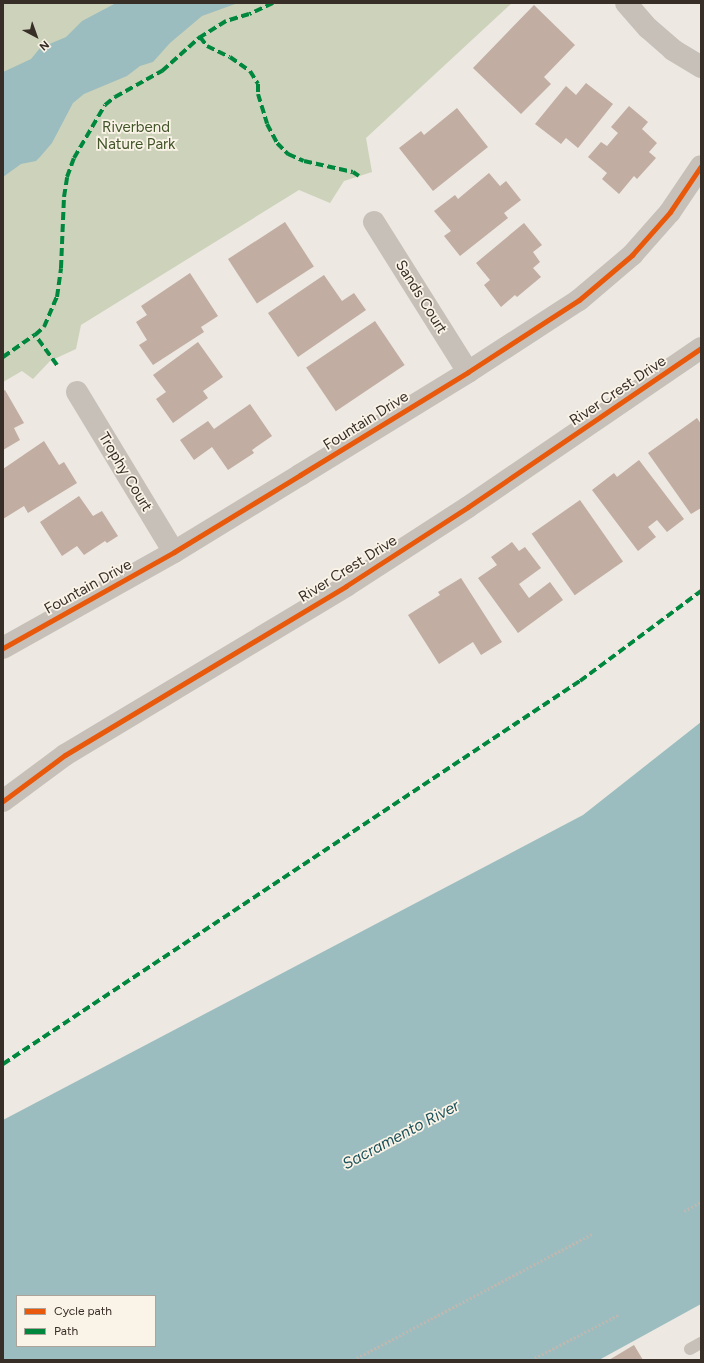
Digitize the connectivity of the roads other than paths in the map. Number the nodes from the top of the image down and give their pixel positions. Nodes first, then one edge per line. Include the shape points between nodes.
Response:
1 (626, 3) edge
2 (701, 67) edge
3 (701, 166) edge
4 (374, 222) dead end
5 (701, 348) edge
6 (468, 372) junction
7 (77, 392) dead end
8 (174, 552) junction
9 (3, 648) edge
10 (3, 801) edge
11 (701, 1343) edge
12 (690, 1349) dead end

1 - 2 street via 648,28 673,50
3 - 6 street, Fountain Drive via 670,212 632,256 579,300
4 - 6 street, Sands Court
5 - 10 street, River Crest Drive via 468,507 346,586 65,755
6 - 8 street, Fountain Drive
7 - 8 street, Trophy Court
8 - 9 street, Fountain Drive
11 - 12 lane

